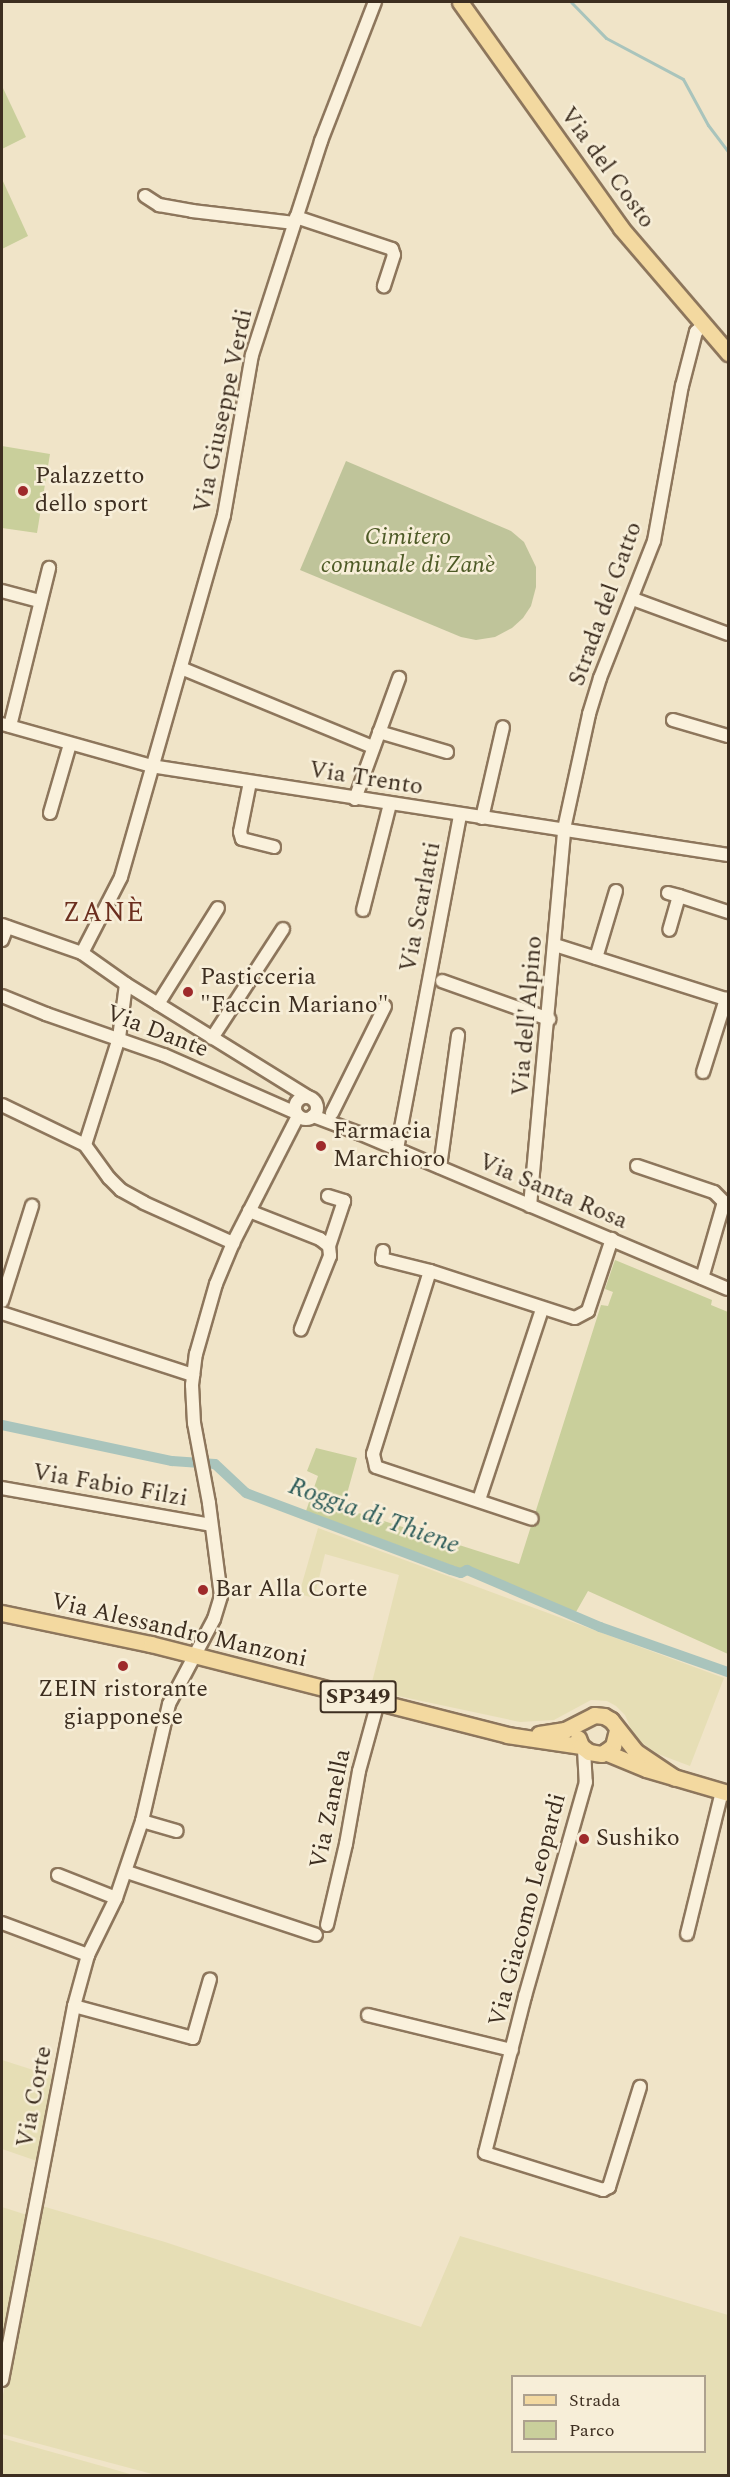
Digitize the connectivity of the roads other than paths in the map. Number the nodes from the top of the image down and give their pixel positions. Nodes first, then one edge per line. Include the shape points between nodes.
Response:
1 (375, 2) edge
2 (460, 2) edge
3 (145, 196) dead end
4 (295, 220) junction
5 (384, 286) dead end
6 (703, 324) junction
7 (729, 353) edge
8 (49, 568) dead end
9 (2, 591) edge
10 (633, 599) junction
11 (39, 601) junction
12 (729, 634) edge
13 (181, 668) junction
14 (399, 678) dead end
15 (673, 720) dead end
16 (6, 725) edge
17 (503, 727) dead end
18 (379, 732) junction
19 (729, 736) edge
20 (70, 744) junction
21 (373, 747) junction
22 (447, 752) dead end
23 (151, 766) junction
24 (250, 782) junction
25 (355, 799) junction
26 (390, 804) junction
27 (50, 813) dead end
28 (460, 815) junction
29 (482, 818) junction
30 (564, 829) junction
31 (274, 847) dead end
32 (729, 855) edge
33 (616, 891) dead end
34 (218, 908) dead end
35 (363, 910) dead end
36 (729, 912) edge
37 (4, 926) edge
38 (283, 929) dead end
39 (669, 930) dead end
40 (2, 940) edge
41 (555, 945) junction
42 (82, 953) junction
43 (596, 958) junction
44 (442, 981) dead end
45 (126, 984) junction
46 (2, 996) edge
47 (727, 1000) edge
48 (158, 1004) junction
49 (385, 1006) dead end
50 (549, 1019) junction
51 (458, 1035) dead end
52 (119, 1038) junction
53 (212, 1038) junction
54 (703, 1072) dead end
55 (285, 1084) junction
56 (311, 1099) junction
57 (2, 1105) edge
58 (332, 1113) junction
59 (301, 1114) junction
60 (362, 1134) junction
61 (85, 1145) junction
62 (397, 1149) junction
63 (637, 1166) dead end
64 (440, 1167) junction
65 (328, 1196) dead end
66 (32, 1206) dead end
67 (530, 1206) junction
68 (249, 1211) junction
69 (612, 1239) junction
70 (233, 1243) junction
71 (329, 1245) junction
72 (383, 1251) dead end
73 (430, 1271) junction
74 (702, 1278) junction
75 (729, 1289) edge
76 (2, 1301) edge
77 (542, 1309) junction
78 (2, 1312) edge
79 (301, 1329) dead end
80 (193, 1375) junction
81 (2, 1488) edge
82 (479, 1500) junction
83 (532, 1519) dead end
84 (211, 1525) junction
85 (2, 1613) edge
86 (194, 1654) junction
87 (378, 1702) junction
88 (582, 1722) junction
89 (617, 1730) junction
90 (521, 1737) junction
91 (583, 1748) junction
92 (604, 1753) junction
93 (675, 1778) junction
94 (586, 1782) junction
95 (725, 1792) edge
96 (142, 1821) junction
97 (177, 1831) dead end
98 (127, 1872) junction
99 (58, 1875) dead end
100 (116, 1898) junction
101 (2, 1923) edge
102 (327, 1925) dead end
103 (687, 1934) dead end
104 (316, 1935) dead end
105 (88, 1955) junction
106 (210, 1979) dead end
107 (74, 2006) junction
108 (368, 2015) dead end
109 (512, 2050) junction
110 (640, 2087) dead end
111 (2, 2380) edge

1 - 4 street, Via Giuseppe Verdi
2 - 6 main road, Via del Costo via 621,228
3 - 4 street via 159,205 192,211
4 - 5 street via 392,249 394,255
4 - 13 street, Via Giuseppe Verdi via 252,355 225,513
6 - 7 main road, Via del Costo
6 - 10 street, Strada del Gatto via 696,332 682,386 654,541
8 - 11 street
9 - 11 street
10 - 12 street
10 - 30 street, Strada del Gatto via 593,703
11 - 16 street
13 - 21 street
13 - 23 street, Via Giuseppe Verdi
14 - 18 street
15 - 19 street
16 - 20 street, Via Trento
17 - 29 street
18 - 21 street
18 - 22 street
20 - 23 street, Via Trento
20 - 27 street
21 - 25 street
23 - 24 street, Via Trento
23 - 42 street, Via Giuseppe Verdi via 121,877
24 - 25 street, Via Trento
24 - 31 street via 242,839
25 - 26 street, Via Trento
26 - 28 street, Via Trento
26 - 35 street
28 - 29 street, Via Trento
28 - 62 street, Via Scarlatti
29 - 30 street, Via Trento
30 - 32 street, Via Trento
30 - 41 street, Via dell'Alpino
33 - 43 street
34 - 48 street
36 - 39 street via 673,894
37 - 40 street
37 - 42 street, Via Santa Rosa
38 - 53 street
41 - 43 street
41 - 50 street, Via dell'Alpino
42 - 45 street, Via Santa Rosa
43 - 47 street
44 - 50 street
45 - 48 street, Via Santa Rosa
45 - 52 street
46 - 52 street, Via Dante
47 - 54 street
48 - 53 street, Via Santa Rosa
49 - 58 street
50 - 67 street, Via dell'Alpino
51 - 64 street
52 - 59 street, Via Dante
52 - 61 street
53 - 55 street, Via Santa Rosa
55 - 56 street, Via Santa Rosa
55 - 59 street
56 - 58 street, Via Santa Rosa
56 - 59 street via 298,1100
56 - 59 street via 316,1111
57 - 61 street
58 - 60 street, Via Santa Rosa
59 - 60 street, Via Santa Rosa
59 - 68 street, Via Corte
60 - 62 street, Via Santa Rosa
61 - 70 street via 121,1190
62 - 64 street, Via Santa Rosa
63 - 74 street via 714,1192 724,1202
64 - 67 street, Via Santa Rosa
65 - 71 street via 345,1202
66 - 76 street
67 - 69 street, Via Santa Rosa
68 - 70 street, Via Corte
68 - 71 street
69 - 74 street, Via Santa Rosa
69 - 77 street via 588,1311 575,1318
70 - 80 street, Via Corte via 216,1284
71 - 79 street via 330,1256
72 - 73 street via 382,1259
73 - 77 street
73 - 82 street via 373,1459 376,1467
74 - 75 street, Via Santa Rosa
77 - 82 street
78 - 80 street
80 - 84 street, Via Corte via 193,1415
81 - 84 street, Via Fabio Filzi
82 - 83 street
84 - 86 street, Via Corte via 221,1596 214,1619
85 - 86 main road, Via Alessandro Manzoni / SP349
86 - 87 main road, Via Alessandro Manzoni / SP349
86 - 96 street, Via Corte via 169,1704
87 - 90 main road, Via Alessandro Manzoni / SP349
87 - 102 street, Via Zanella via 359,1771
88 - 89 main road, Via Alessandro Manzoni via 600,1715 611,1720
88 - 90 main road, Via Alessandro Manzoni / SP349 via 559,1732
88 - 91 main road via 578,1732
89 - 92 main road via 615,1742
89 - 93 main road, Via Alessandro Manzoni via 635,1751
90 - 91 main road, Via Alessandro Manzoni / SP349
91 - 92 main road, Via Alessandro Manzoni
91 - 94 street, Via Giacomo Leopardi
92 - 93 main road, Via Alessandro Manzoni
92 - 94 street, Via Giacomo Leopardi
93 - 95 main road, Via Alessandro Manzoni
94 - 109 street, Via Giacomo Leopardi
95 - 103 street
96 - 97 street
96 - 98 street, Via Corte
98 - 100 street, Via Corte
98 - 104 street
99 - 100 street
100 - 105 street, Via Corte
101 - 105 street
105 - 107 street, Via Corte
106 - 107 street via 193,2038
107 - 111 street, Via Corte
108 - 109 street, Via Giacomo Leopardi
109 - 110 street, Via Giacomo Leopardi via 485,2153 603,2190 609,2187

